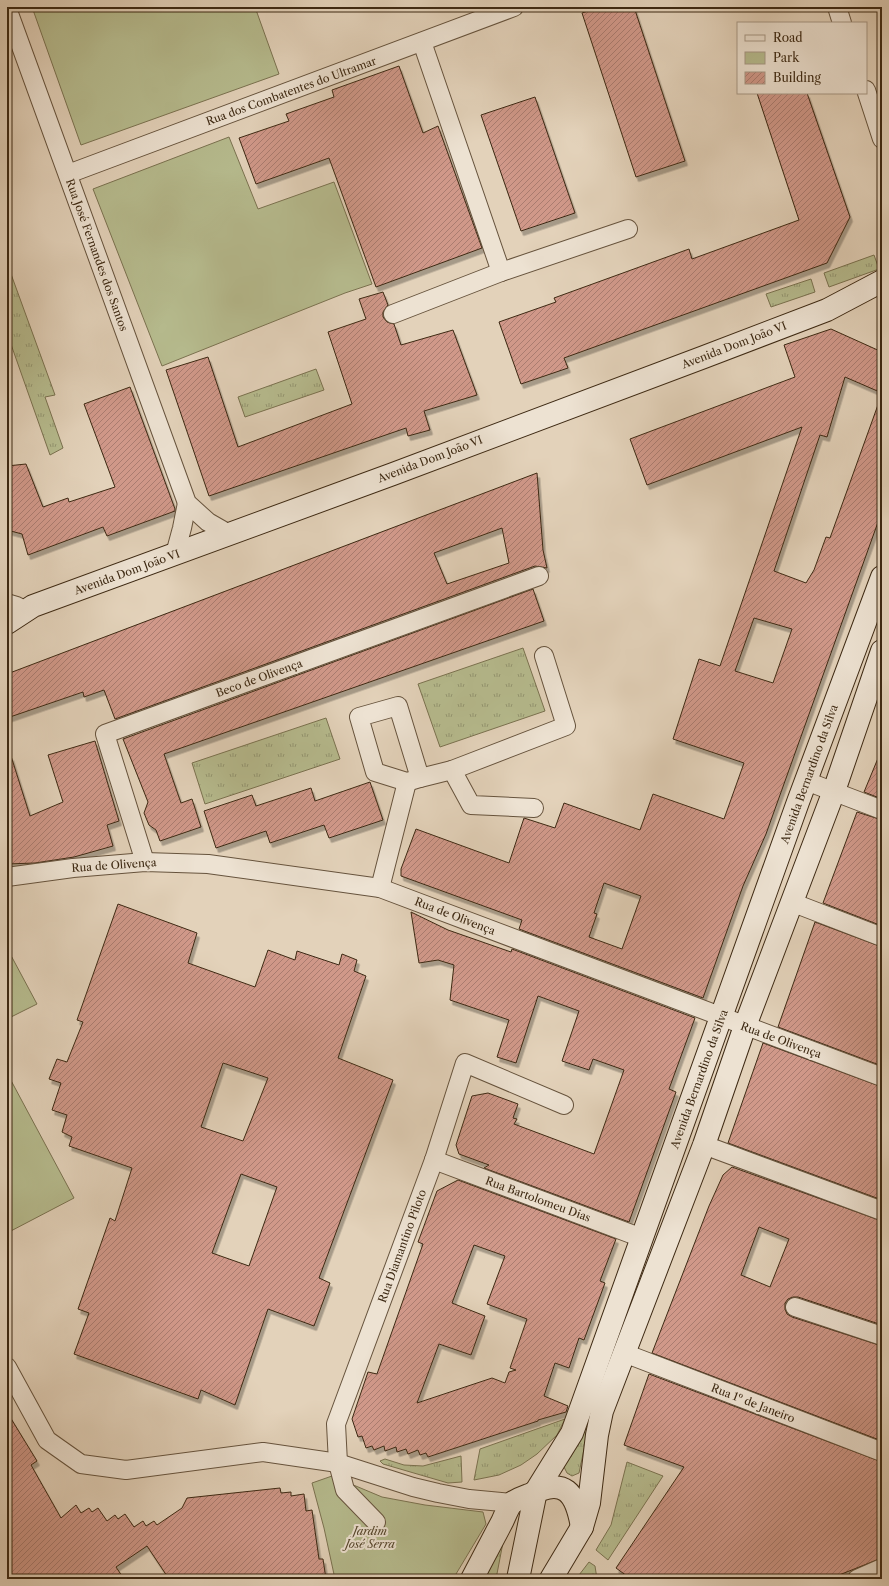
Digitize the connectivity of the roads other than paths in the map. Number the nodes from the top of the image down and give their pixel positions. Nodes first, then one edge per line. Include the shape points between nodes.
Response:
1 (514, 7) edge
2 (837, 7) edge
3 (7, 8) edge
4 (842, 22) edge
5 (422, 42) junction
6 (867, 92) edge
7 (879, 121) edge
8 (882, 139) edge
9 (68, 174) junction
10 (628, 229) dead end
11 (501, 272) junction
12 (882, 281) edge
13 (882, 298) edge
14 (827, 310) junction
15 (393, 314) dead end
16 (187, 503) junction
17 (230, 534) junction
18 (175, 554) junction
19 (539, 576) dead end
20 (882, 577) edge
21 (14, 609) edge
22 (882, 651) edge
23 (544, 656) dead end
24 (878, 675) edge
25 (452, 770) junction
26 (806, 781) junction
27 (834, 791) junction
28 (534, 808) dead end
29 (882, 810) edge
30 (145, 862) junction
31 (7, 877) edge
32 (380, 888) junction
33 (791, 902) junction
34 (882, 937) edge
35 (721, 1017) junction
36 (745, 1026) junction
37 (882, 1077) edge
38 (564, 1105) dead end
39 (704, 1145) junction
40 (434, 1160) junction
41 (882, 1211) edge
42 (642, 1238) junction
43 (795, 1307) dead end
44 (882, 1336) edge
45 (624, 1353) junction
46 (7, 1367) edge
47 (882, 1452) edge
48 (338, 1464) junction
49 (536, 1491) junction
50 (512, 1503) junction
51 (376, 1522) dead end
52 (582, 1527) junction
53 (882, 1568) edge
54 (472, 1579) edge
55 (518, 1579) edge
56 (551, 1579) edge
57 (857, 1579) edge

1 - 5 street, Rua dos Combatentes do Ultramar
2 - 4 street
3 - 9 street, Rua José Fernandes dos Santos
5 - 9 street, Rua dos Combatentes do Ultramar
5 - 11 street
6 - 7 street
7 - 8 street
9 - 16 street, Rua José Fernandes dos Santos
10 - 11 street
11 - 15 street
12 - 14 main road, Avenida Dom João VI
13 - 14 main road, Avenida Dom João VI
14 - 17 main road, Avenida Dom João VI
16 - 17 street, Rua José Fernandes dos Santos via 208,522
16 - 18 street
17 - 18 main road, Avenida Dom João VI
18 - 21 main road, Avenida Dom João VI
19 - 30 street, Beco de Olivença via 105,734
20 - 26 main road, Avenida Bernardino da Silva
22 - 24 main road
23 - 25 street via 566,726
24 - 27 main road
25 - 28 street via 471,805
25 - 32 street via 414,780
26 - 27 street
26 - 35 main road, Avenida Bernardino da Silva
27 - 29 street
27 - 33 main road
30 - 31 street, Rua de Olivença
30 - 32 street, Rua de Olivença via 208,864
32 - 35 street, Rua de Olivença
33 - 34 street
33 - 36 main road
35 - 36 street, Rua de Olivença
35 - 42 main road, Avenida Bernardino da Silva
36 - 37 street, Rua de Olivença
36 - 39 main road
38 - 40 street, Rua Diamantino Piloto via 465,1064
39 - 41 street
39 - 45 main road
40 - 42 street, Rua Bartolomeu Dias
40 - 48 street, Rua Diamantino Piloto via 336,1424
42 - 49 main road, Avenida Bernardino da Silva via 572,1433
43 - 44 street
45 - 47 street, Rua 1º de Janeiro
45 - 52 main road via 602,1411 589,1503
46 - 48 street via 46,1440 81,1464 126,1470 263,1452
48 - 50 street via 438,1493
48 - 51 street, Rua Diamantino Piloto via 345,1490
49 - 50 main road
49 - 52 main road via 552,1487 568,1491 578,1508
49 - 55 main road, Avenida Bernardino da Silva
50 - 54 main road
52 - 56 main road
53 - 57 street

